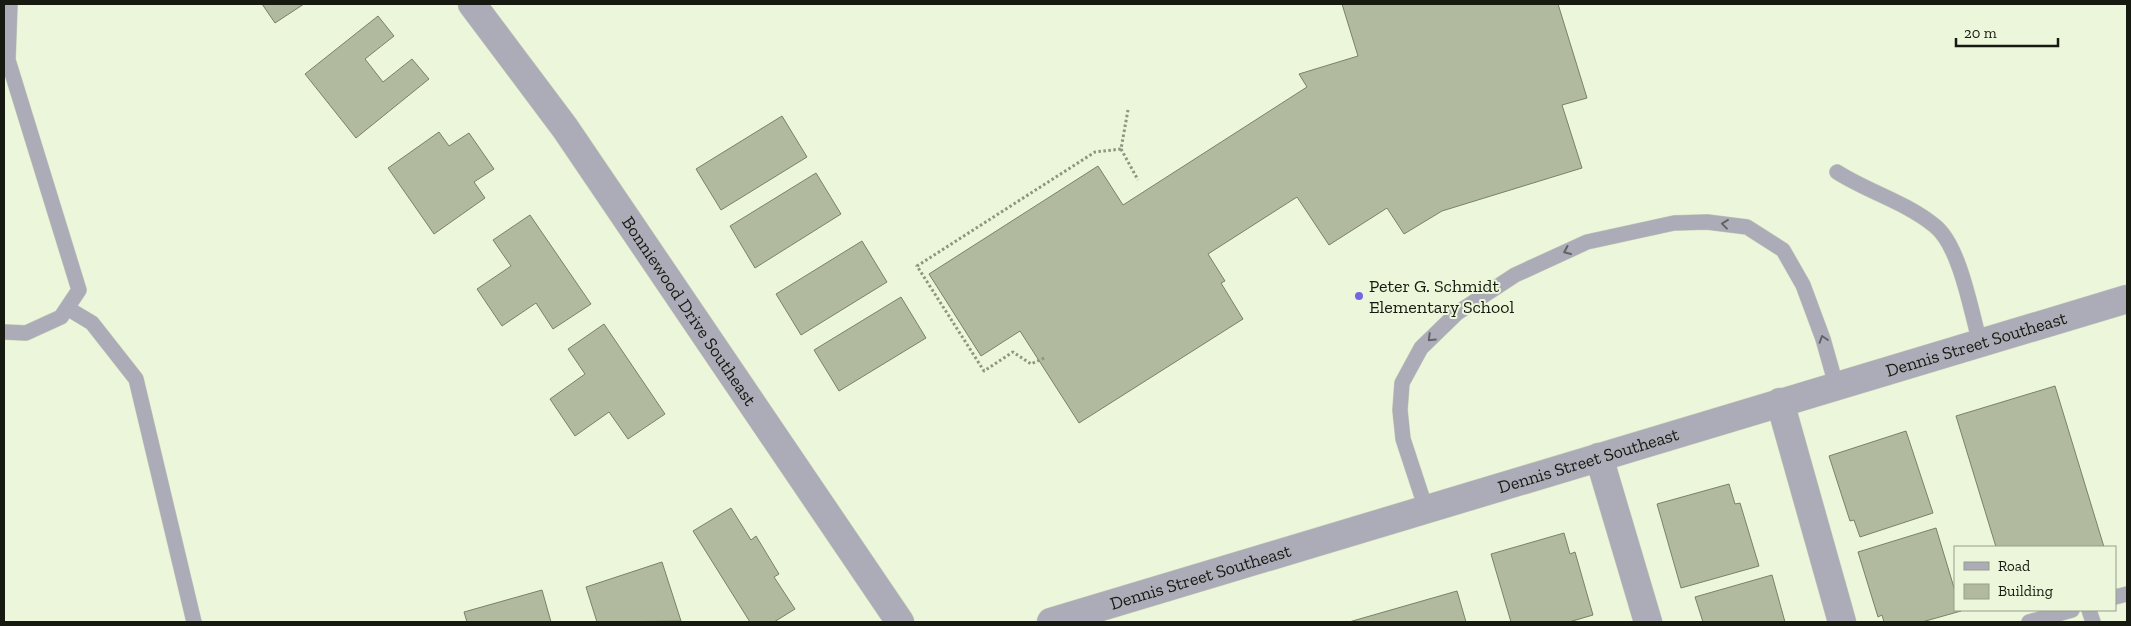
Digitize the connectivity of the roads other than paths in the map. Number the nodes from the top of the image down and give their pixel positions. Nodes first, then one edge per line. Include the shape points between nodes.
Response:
1 (10, 4) edge
2 (472, 4) edge
3 (1837, 172) dead end
4 (2127, 300) edge
5 (67, 308) junction
6 (4, 332) edge
7 (1980, 343) junction
8 (1836, 386) junction
9 (1780, 402) junction
10 (1599, 457) junction
11 (1426, 509) junction
12 (2068, 611) edge
13 (194, 622) edge
14 (900, 622) edge
15 (1051, 622) edge
16 (1648, 622) edge
17 (1842, 622) edge
18 (2029, 622) edge

1 - 5 lane via 8,60 79,290
2 - 14 street, Bonniewood Drive Southeast via 565,128
3 - 7 lane via 1937,227 1949,242 1957,261
4 - 7 street, Dennis Street Southeast
5 - 6 lane via 61,317 26,332
5 - 13 lane via 92,322 136,379
7 - 8 street, Dennis Street Southeast
8 - 9 street, Dennis Street Southeast
8 -> 11 lane via 1803,285 1782,250 1747,227 1707,222 1674,223 1587,242 1515,274 1456,313 1421,348 1402,382 1400,410 1403,439
9 - 10 street, Dennis Street Southeast
9 - 17 street
10 - 11 street, Dennis Street Southeast
10 - 16 street
11 - 15 street, Dennis Street Southeast
12 - 18 lane

